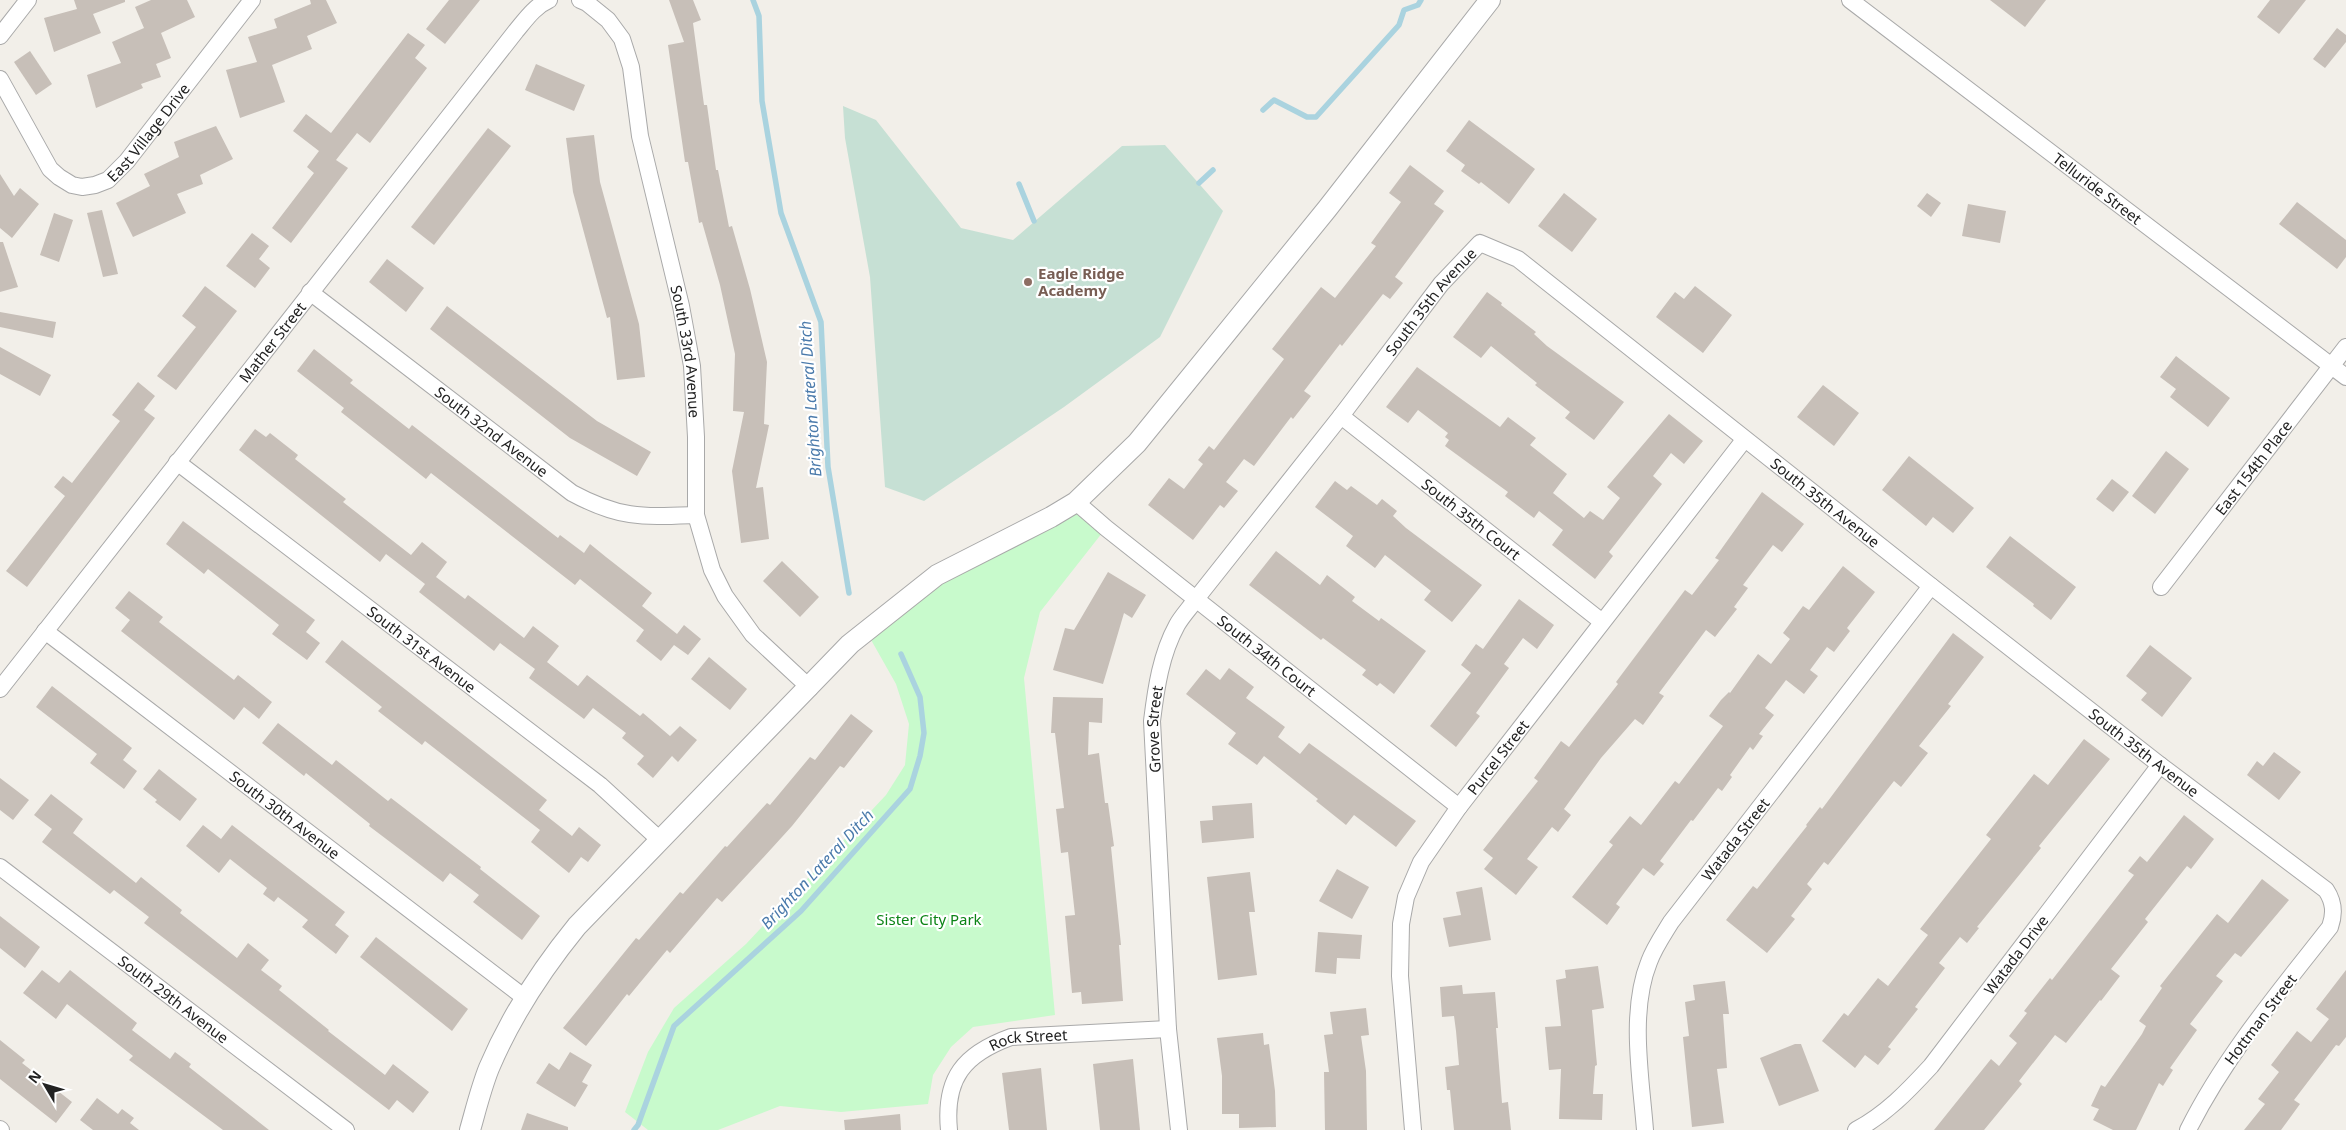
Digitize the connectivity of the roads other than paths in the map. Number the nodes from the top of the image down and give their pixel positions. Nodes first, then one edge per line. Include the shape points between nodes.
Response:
1 (28, 0) edge
2 (252, 0) edge
3 (549, 0) edge
4 (580, 0) edge
5 (1490, 0) edge
6 (1860, 3) edge
7 (0, 36) edge
8 (0, 80) edge
9 (310, 292) junction
10 (2346, 347) edge
11 (2332, 366) junction
12 (2346, 377) edge
13 (1341, 416) junction
14 (1744, 440) junction
15 (177, 462) junction
16 (1076, 502) junction
17 (696, 515) junction
18 (1931, 586) junction
19 (2161, 587) dead end
20 (1196, 600) junction
21 (1601, 621) junction
22 (45, 631) junction
23 (810, 688) junction
24 (0, 689) edge
25 (2160, 765) junction
26 (1459, 807) junction
27 (661, 841) junction
28 (0, 867) edge
29 (2334, 910) joint
30 (525, 998) junction
31 (1168, 1029) junction
32 (346, 1130) edge
33 (470, 1130) edge
34 (949, 1130) edge
35 (1179, 1130) edge
36 (1413, 1130) edge
37 (1645, 1130) edge
38 (1856, 1130) edge
39 (2188, 1130) edge

1 - 7 street
2 - 8 street, East Village Drive via 127,160 102,183 82,187 72,185 50,169
3 - 9 street, Mather Street via 531,13 516,31
4 - 17 street, South 33rd Avenue via 608,20 622,39 631,67 640,136 681,306 692,366
5 - 16 street via 1138,443
6 - 11 street, Telluride Street
9 - 15 street, Mather Street
9 - 17 street, South 32nd Avenue via 572,493 597,507 624,514 650,517
10 - 11 street, East 154th Place
11 - 12 street, Telluride Street
11 - 19 street, East 154th Place
13 - 14 street, South 35th Avenue via 1441,284 1480,243 1518,259
13 - 20 street, Grove Street
13 - 21 street, South 35th Court
14 - 18 street, South 35th Avenue
14 - 21 street, Purcel Street
15 - 22 street, Mather Street
15 - 27 street, South 31st Avenue via 600,785
16 - 20 street, South 34th Court
16 - 23 street via 937,575 850,644
17 - 23 street, South 33rd Avenue via 712,570 730,604 753,635
18 - 25 street, South 35th Avenue
18 - 37 street, Watada Street via 1661,938 1648,963 1637,1020
20 - 26 street, South 34th Court
20 - 31 street, Grove Street via 1178,625 1164,655 1152,720
21 - 26 street, Purcel Street
22 - 24 street, Mather Street
22 - 30 street, South 30th Avenue
23 - 27 street
25 - 29 street, South 35th Avenue via 2319,884 2330,896
25 - 38 street, Watada Drive via 1931,1066 1882,1114
26 - 36 street, Purcel Street via 1421,862 1406,897 1401,924 1400,976
27 - 30 street via 577,926 549,960
28 - 32 street, South 29th Avenue
29 - 39 street, Hottman Street via 2330,927 2239,1044
30 - 33 street via 489,1068
31 - 34 street, Rock Street via 1011,1037 991,1044 962,1067 951,1090
31 - 35 street, Grove Street

